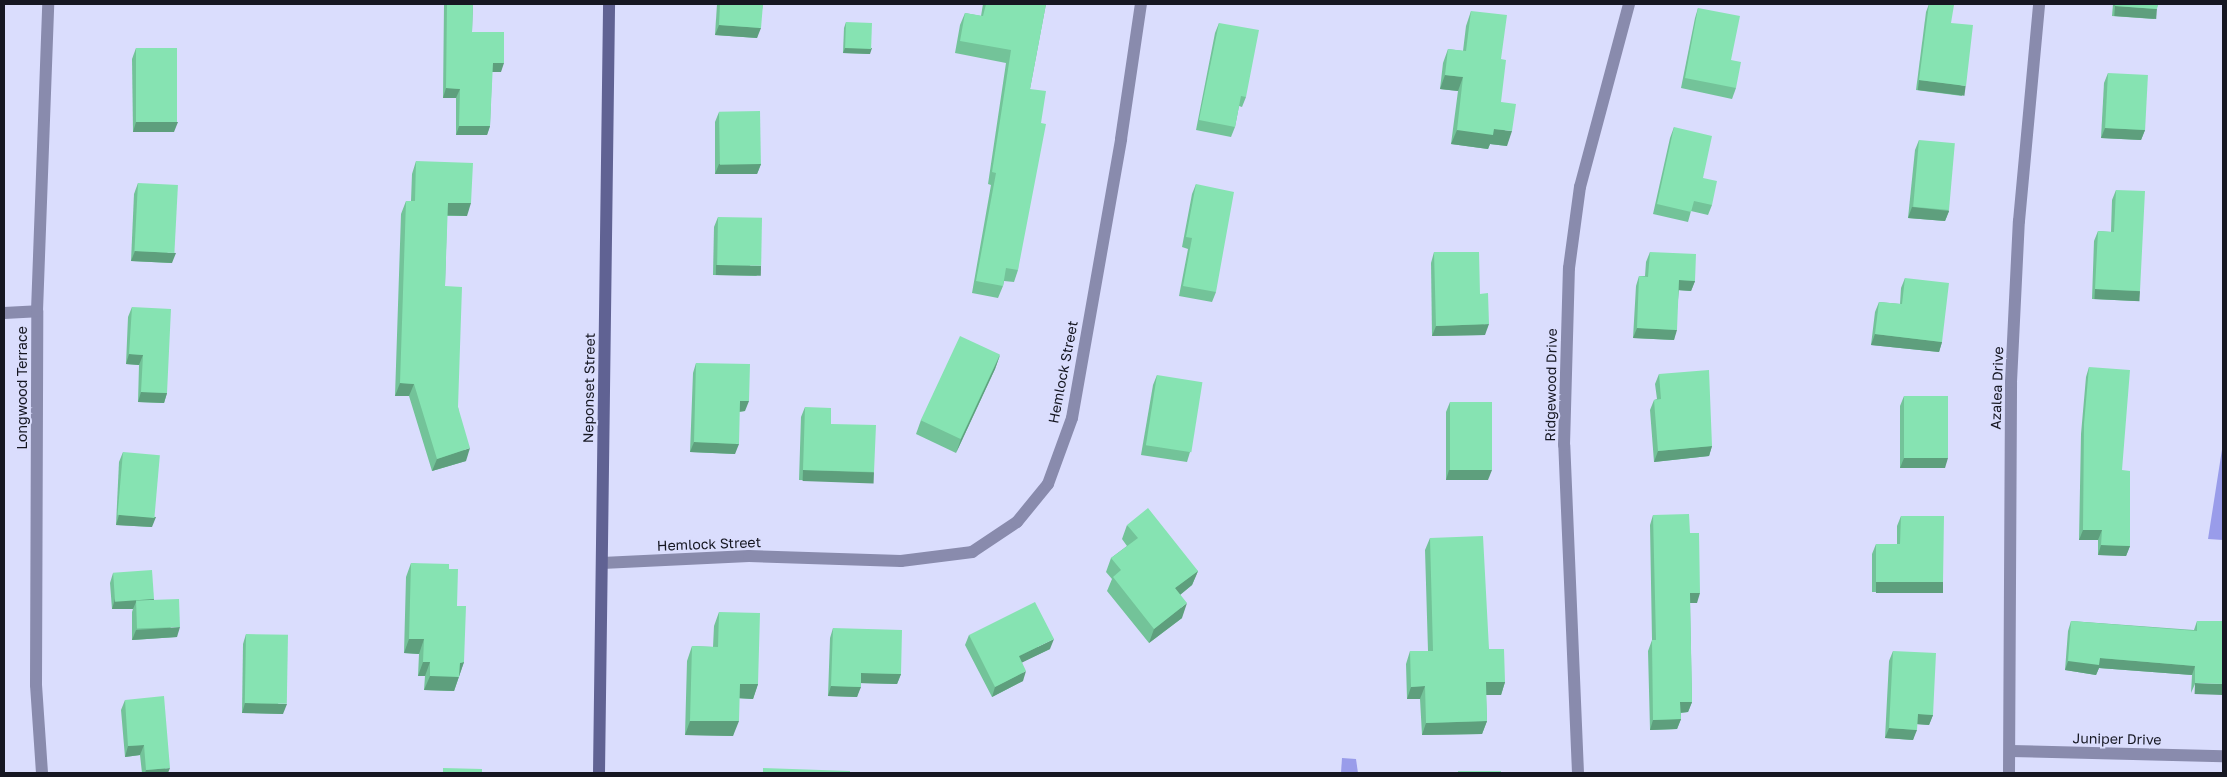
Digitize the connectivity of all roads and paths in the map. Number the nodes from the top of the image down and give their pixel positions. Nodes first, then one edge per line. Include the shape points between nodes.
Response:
1 (48, 4) edge
2 (609, 4) edge
3 (1141, 4) edge
4 (1629, 4) edge
5 (2039, 4) edge
6 (37, 311) junction
7 (4, 313) edge
8 (602, 563) junction
9 (2011, 751) junction
10 (2223, 756) edge
11 (42, 773) edge
12 (599, 773) edge
13 (1578, 773) edge
14 (2009, 773) edge

1 - 6 street, Longwood Terrace
2 - 8 main road, Neponset Street
3 - 8 street, Hemlock Street via 1072,418 1048,484 1017,522 972,552 901,561 749,556
4 - 13 street, Ridgewood Drive via 1580,187 1568,268 1564,445
5 - 9 street, Azalea Drive via 2019,221 2011,382 2008,561
6 - 7 street
6 - 11 street, Longwood Terrace via 36,686
8 - 12 main road, Neponset Street
9 - 10 street, Juniper Drive
9 - 14 street, Azalea Drive

